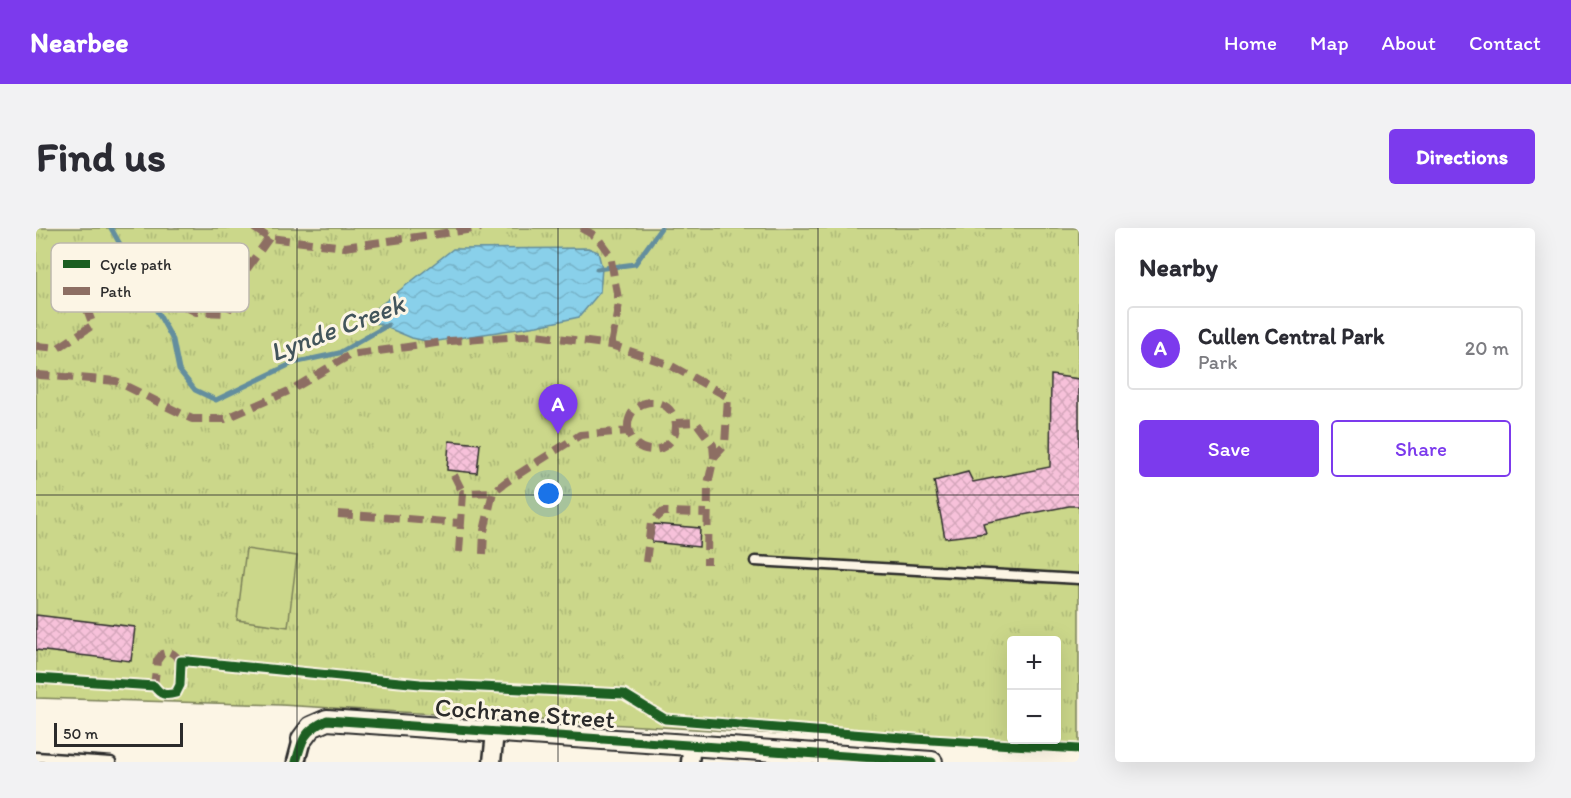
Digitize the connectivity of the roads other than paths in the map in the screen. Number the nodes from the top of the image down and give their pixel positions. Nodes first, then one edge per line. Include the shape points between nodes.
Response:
1 (755, 561) dead end
2 (1079, 579) edge
3 (495, 732) junction
4 (302, 739) joint
5 (691, 754) edge
6 (36, 757) edge
7 (896, 761) edge
8 (111, 762) edge
9 (296, 762) edge
10 (492, 762) edge
11 (932, 762) edge

1 - 2 lane
3 - 4 street, Cochrane Street via 327,720 311,727
3 - 5 street, Cochrane Street
3 - 10 street
4 - 9 street
5 - 7 street, Cochrane Street
6 - 8 lane
7 - 11 street, Cochrane Street

